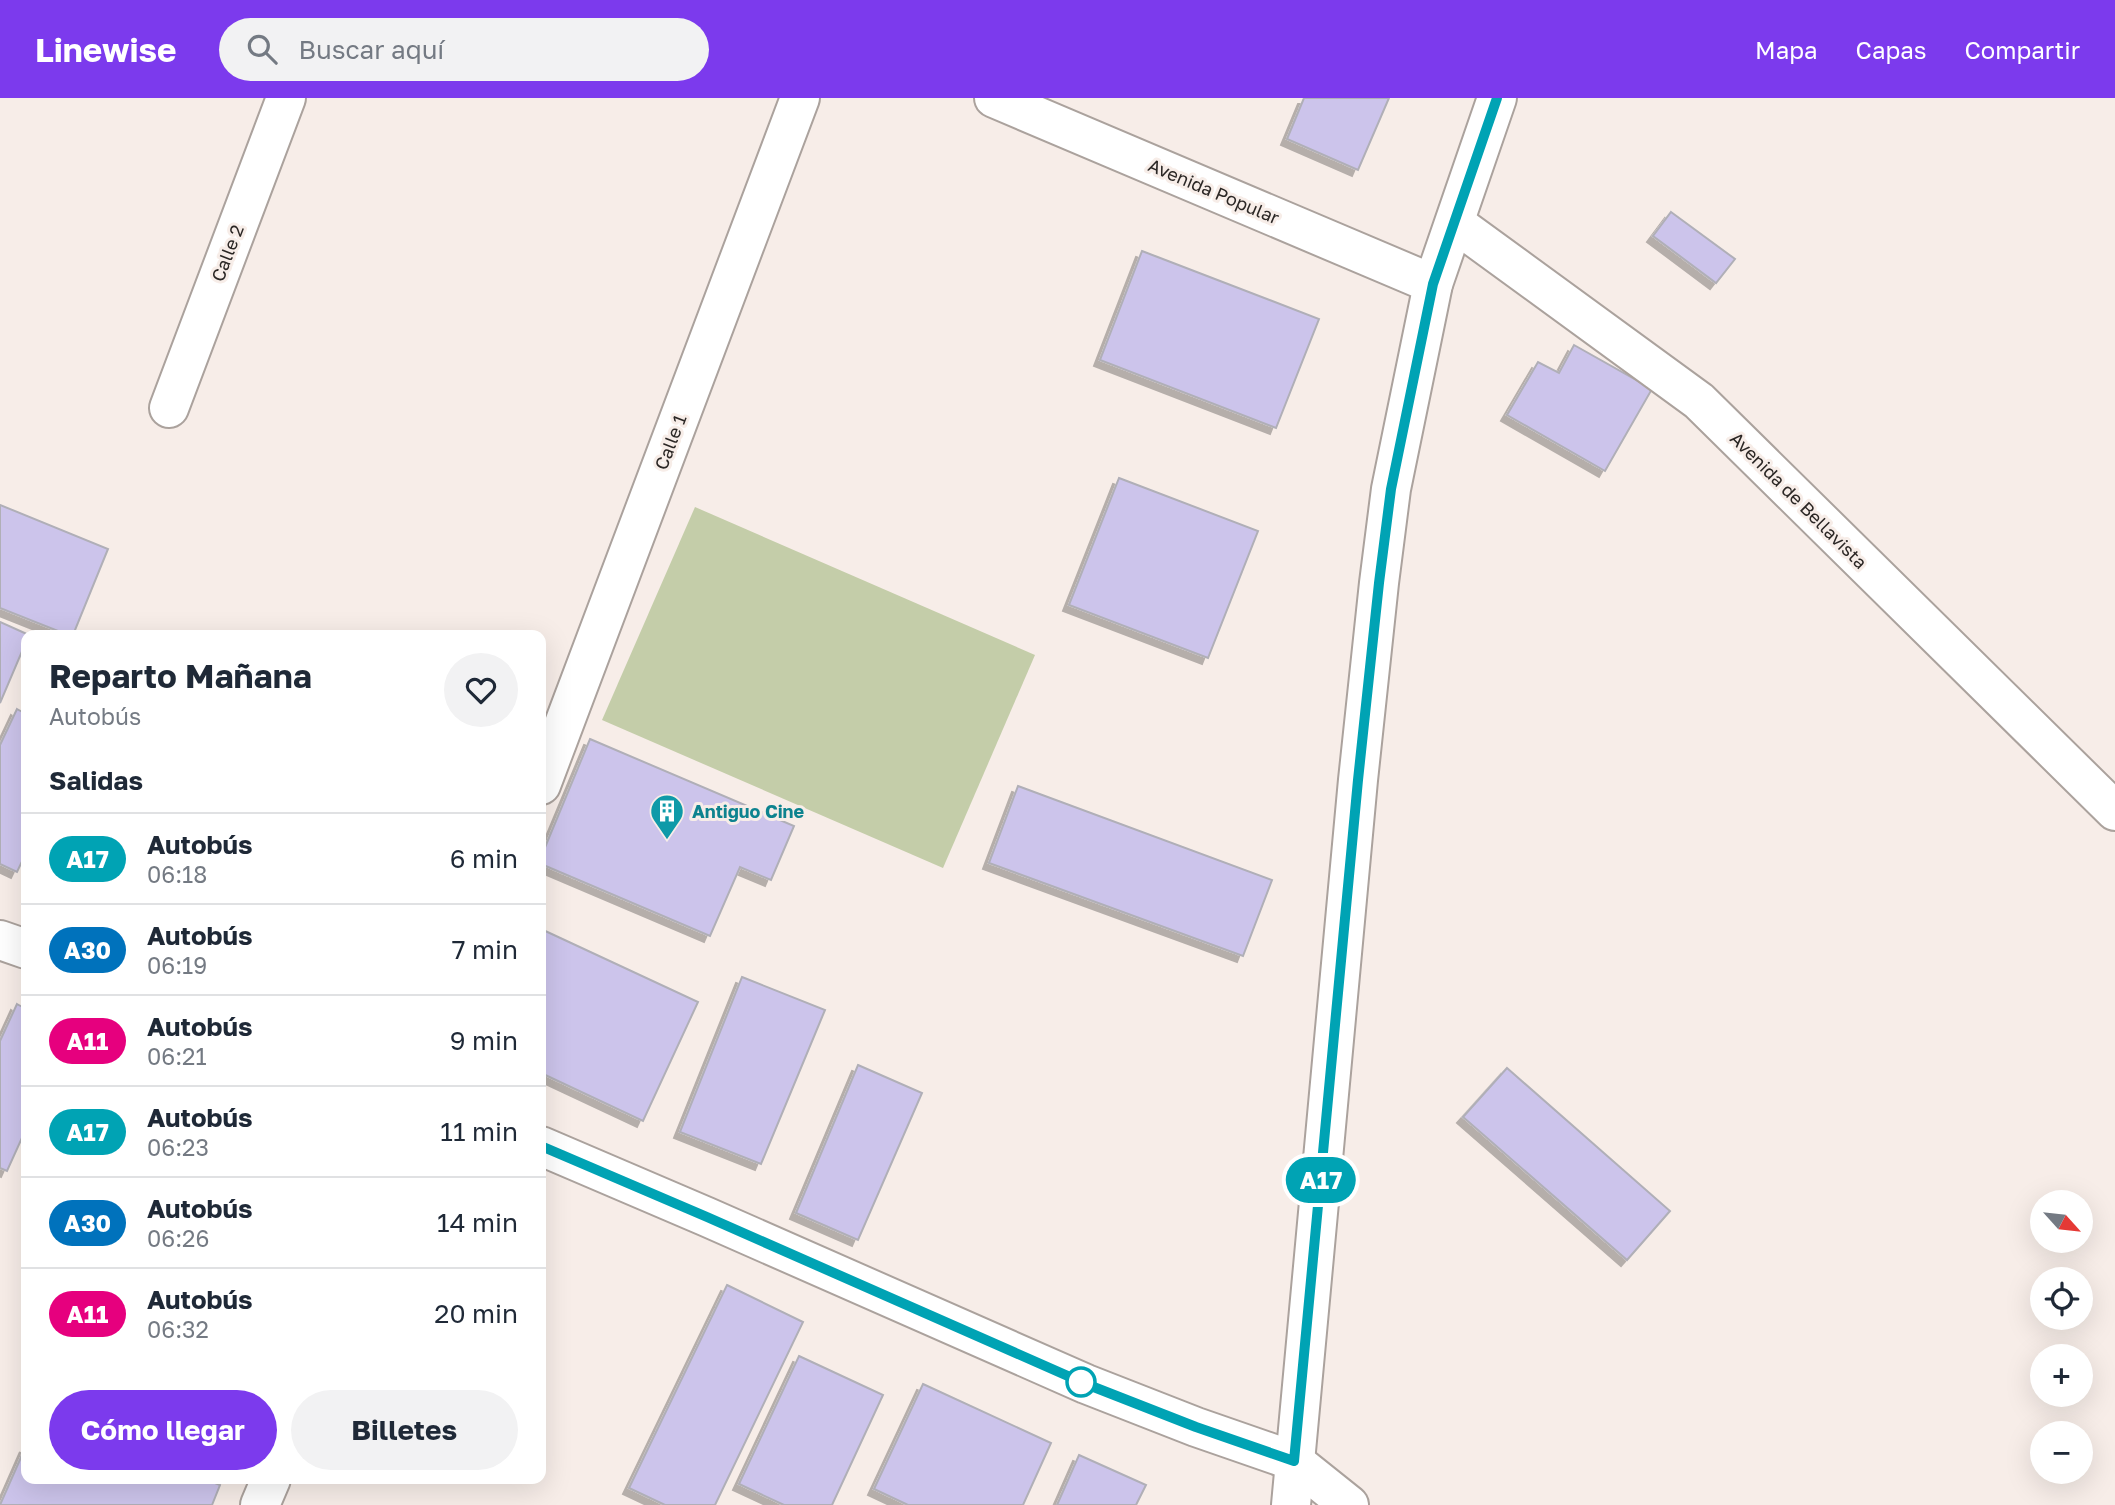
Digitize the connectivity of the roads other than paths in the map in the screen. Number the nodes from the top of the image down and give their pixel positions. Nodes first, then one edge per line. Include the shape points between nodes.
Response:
1 (286, 98) edge
2 (800, 98) edge
3 (994, 98) edge
4 (1497, 98) edge
5 (1455, 223) junction
6 (1433, 284) junction
7 (169, 408) dead end
8 (546, 772) edge
9 (2115, 811) edge
10 (0, 940) edge
11 (21, 947) edge
12 (546, 1148) edge
13 (1294, 1461) junction
14 (269, 1484) edge
15 (260, 1505) edge
16 (1291, 1505) edge
17 (1349, 1505) edge

1 - 7 street, Calle 2
2 - 8 street, Calle 1
3 - 6 street, Avenida Popular
4 - 5 street
5 - 6 street
5 - 9 street, Avenida de Bellavista via 1699,401
6 - 13 street via 1391,489 1379,583
10 - 11 street
12 - 13 street via 1086,1384
13 - 16 street
13 - 17 street
14 - 15 street

